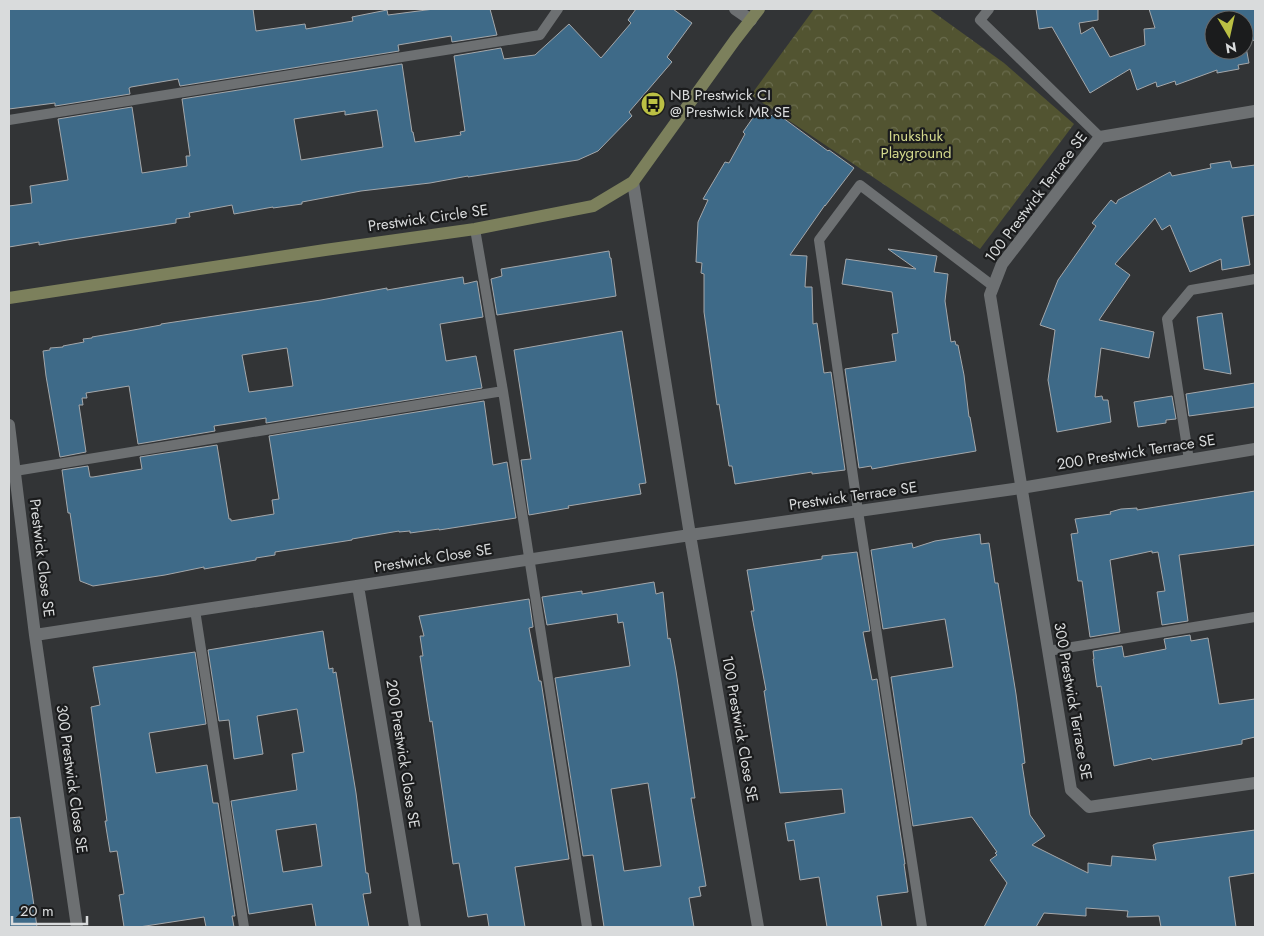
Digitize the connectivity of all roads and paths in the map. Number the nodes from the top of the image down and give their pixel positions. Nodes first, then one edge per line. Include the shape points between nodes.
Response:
1 (558, 9) edge
2 (735, 9) edge
3 (759, 9) edge
4 (989, 9) edge
5 (751, 20) junction
6 (1255, 112) edge
7 (9, 120) edge
8 (1100, 137) junction
9 (633, 182) junction
10 (475, 229) junction
11 (1255, 280) edge
12 (993, 286) junction
13 (9, 298) edge
14 (502, 390) junction
15 (9, 425) edge
16 (1255, 449) edge
17 (1189, 460) junction
18 (12, 471) edge
19 (1021, 488) junction
20 (858, 511) junction
21 (690, 535) junction
22 (529, 560) junction
23 (358, 586) junction
24 (195, 610) junction
25 (1255, 617) edge
26 (35, 635) junction
27 (1048, 651) junction
28 (1255, 783) edge
29 (77, 927) edge
30 (244, 927) edge
31 (415, 927) edge
32 (587, 927) edge
33 (758, 927) edge
34 (922, 927) edge

1 - 7 lane via 540,35
2 - 5 street
3 - 5 street, Prestwick Circle SE
4 - 8 lane via 980,20
5 - 9 street, Prestwick Circle SE
6 - 8 street, 100 Prestwick Terrace SE
8 - 12 street, 100 Prestwick Terrace SE via 1002,264
9 - 10 street, Prestwick Circle SE via 592,206
9 - 21 street
10 - 13 street, Prestwick Circle SE
10 - 14 lane
11 - 17 lane via 1191,290 1167,319
12 - 19 street, 100 Prestwick Terrace SE via 990,294
12 - 20 lane via 860,184 820,240
14 - 18 lane
14 - 22 lane
15 - 18 street, Prestwick Close SE
16 - 17 street, 200 Prestwick Terrace SE
17 - 19 street, 200 Prestwick Terrace SE
18 - 26 street, Prestwick Close SE
19 - 20 street, Prestwick Terrace SE
19 - 27 street, 300 Prestwick Terrace SE
20 - 21 street, Prestwick Terrace SE
20 - 34 lane
21 - 22 street, Prestwick Close SE
21 - 33 street, 100 Prestwick Close SE
22 - 23 street, Prestwick Close SE
22 - 32 lane
23 - 24 street, Prestwick Close SE
23 - 31 street, 200 Prestwick Close SE
24 - 26 street, Prestwick Close SE
24 - 30 lane
25 - 27 lane
26 - 29 street, 300 Prestwick Close SE
27 - 28 street, 300 Prestwick Terrace SE via 1071,790 1089,806

